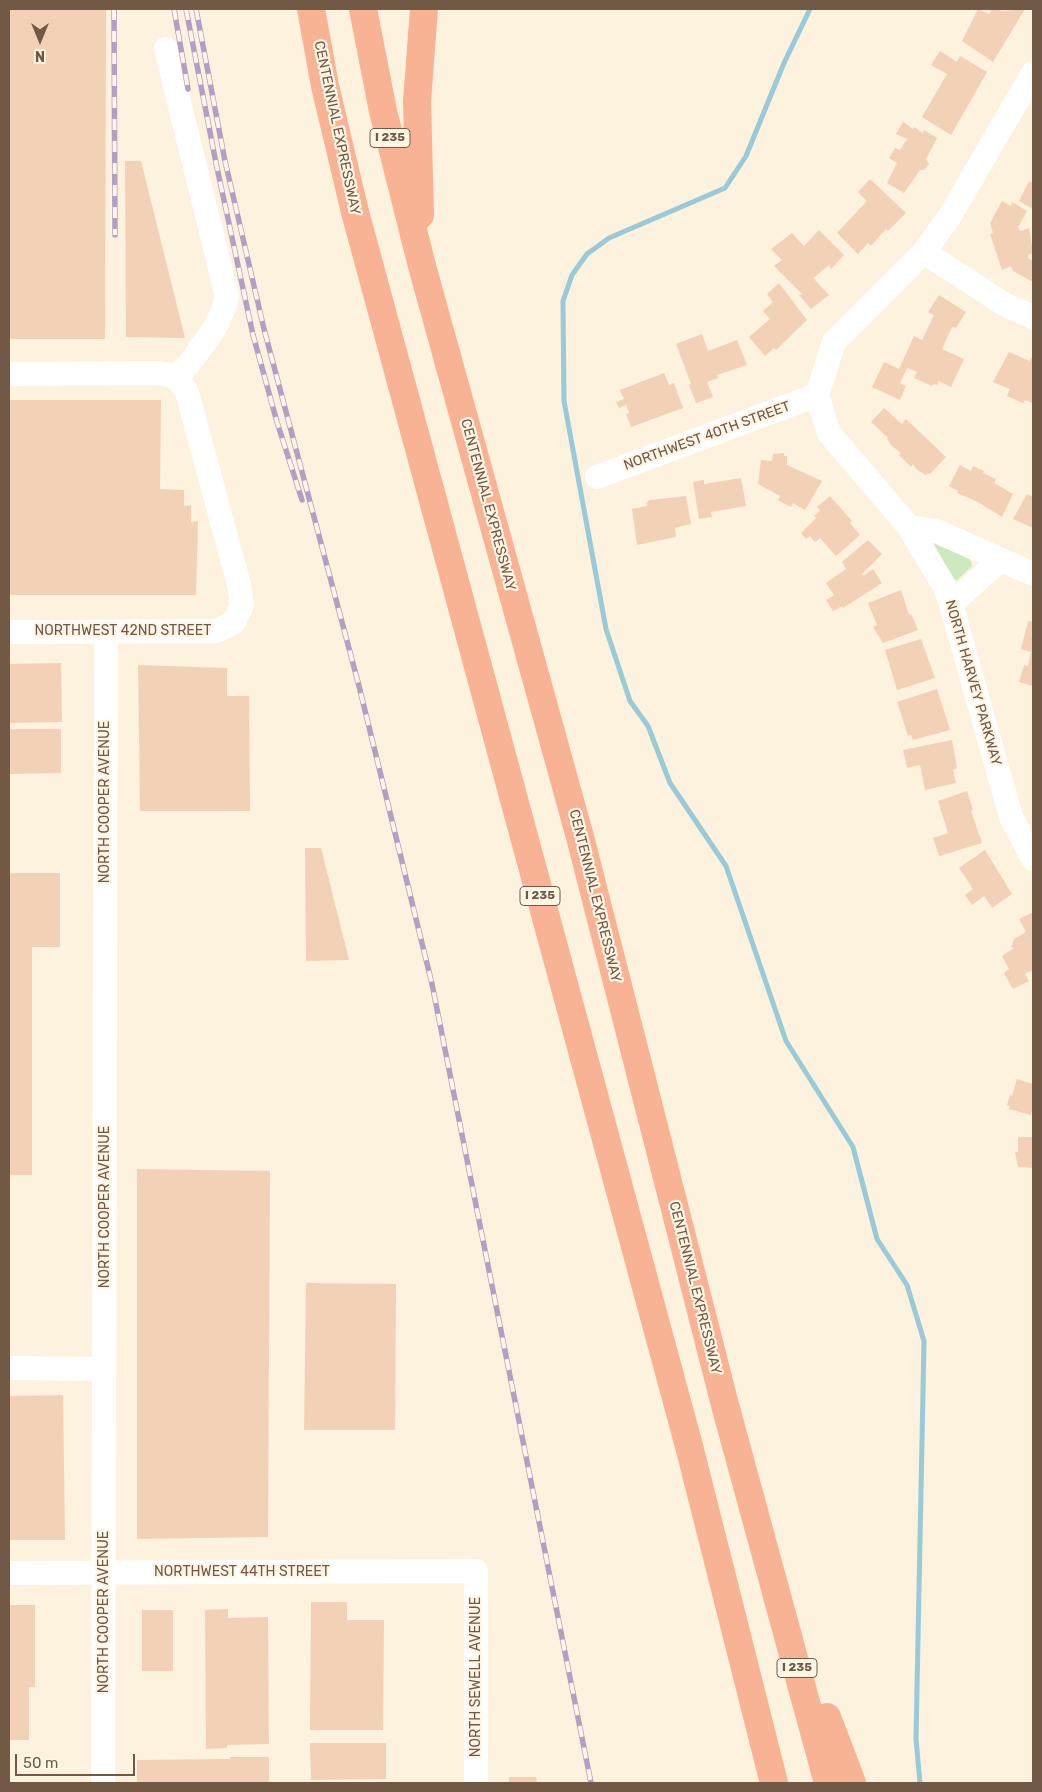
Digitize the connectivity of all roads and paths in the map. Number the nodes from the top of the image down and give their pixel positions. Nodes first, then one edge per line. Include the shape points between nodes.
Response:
1 (311, 9) edge
2 (363, 9) edge
3 (424, 9) edge
4 (166, 49) dead end
5 (1033, 72) edge
6 (924, 252) junction
7 (422, 266) junction
8 (1033, 317) edge
9 (9, 374) edge
10 (175, 378) junction
11 (817, 395) junction
12 (597, 477) dead end
13 (909, 527) junction
14 (1000, 560) junction
15 (1033, 574) edge
16 (952, 604) junction
17 (9, 632) edge
18 (106, 632) junction
19 (1033, 859) edge
20 (9, 1368) edge
21 (104, 1369) junction
22 (765, 1552) junction
23 (476, 1571) joint
24 (9, 1573) edge
25 (104, 1573) junction
26 (103, 1783) edge
27 (476, 1783) edge
28 (774, 1783) edge
29 (828, 1783) edge
30 (852, 1783) edge

1 - 28 highway, CENTENNIAL EXPRESSWAY / I 235 via 325,86 355,212 689,1446
2 - 7 highway, CENTENNIAL EXPRESSWAY / I 235 via 383,111
3 - 7 highway via 417,101
4 - 10 street via 227,296 210,335 190,364
5 - 6 street via 952,214
6 - 8 street via 1004,304
6 - 11 street via 834,342
7 - 22 highway, CENTENNIAL EXPRESSWAY / I 235 via 580,837 722,1396
9 - 10 street via 156,373
10 - 18 street, NORTHWEST 42ND STREET via 187,392 242,605 234,622 210,631
11 - 12 street, NORTHWEST 40TH STREET
11 - 13 street, NORTH HARVEY PARKWAY via 829,433
13 - 14 street via 936,531
13 - 16 street, NORTH HARVEY PARKWAY via 945,586
14 - 15 street
14 - 16 street
16 - 19 street, NORTH HARVEY PARKWAY via 1011,816
17 - 18 street, NORTHWEST 42ND STREET
18 - 21 street, NORTH COOPER AVENUE
20 - 21 street
21 - 25 street, NORTH COOPER AVENUE
22 - 29 highway, CENTENNIAL EXPRESSWAY / I 235
22 - 30 highway
23 - 25 street, NORTHWEST 44TH STREET
23 - 27 street, NORTH SEWELL AVENUE
24 - 25 street, NORTHWEST 44TH STREET
25 - 26 street, NORTH COOPER AVENUE

